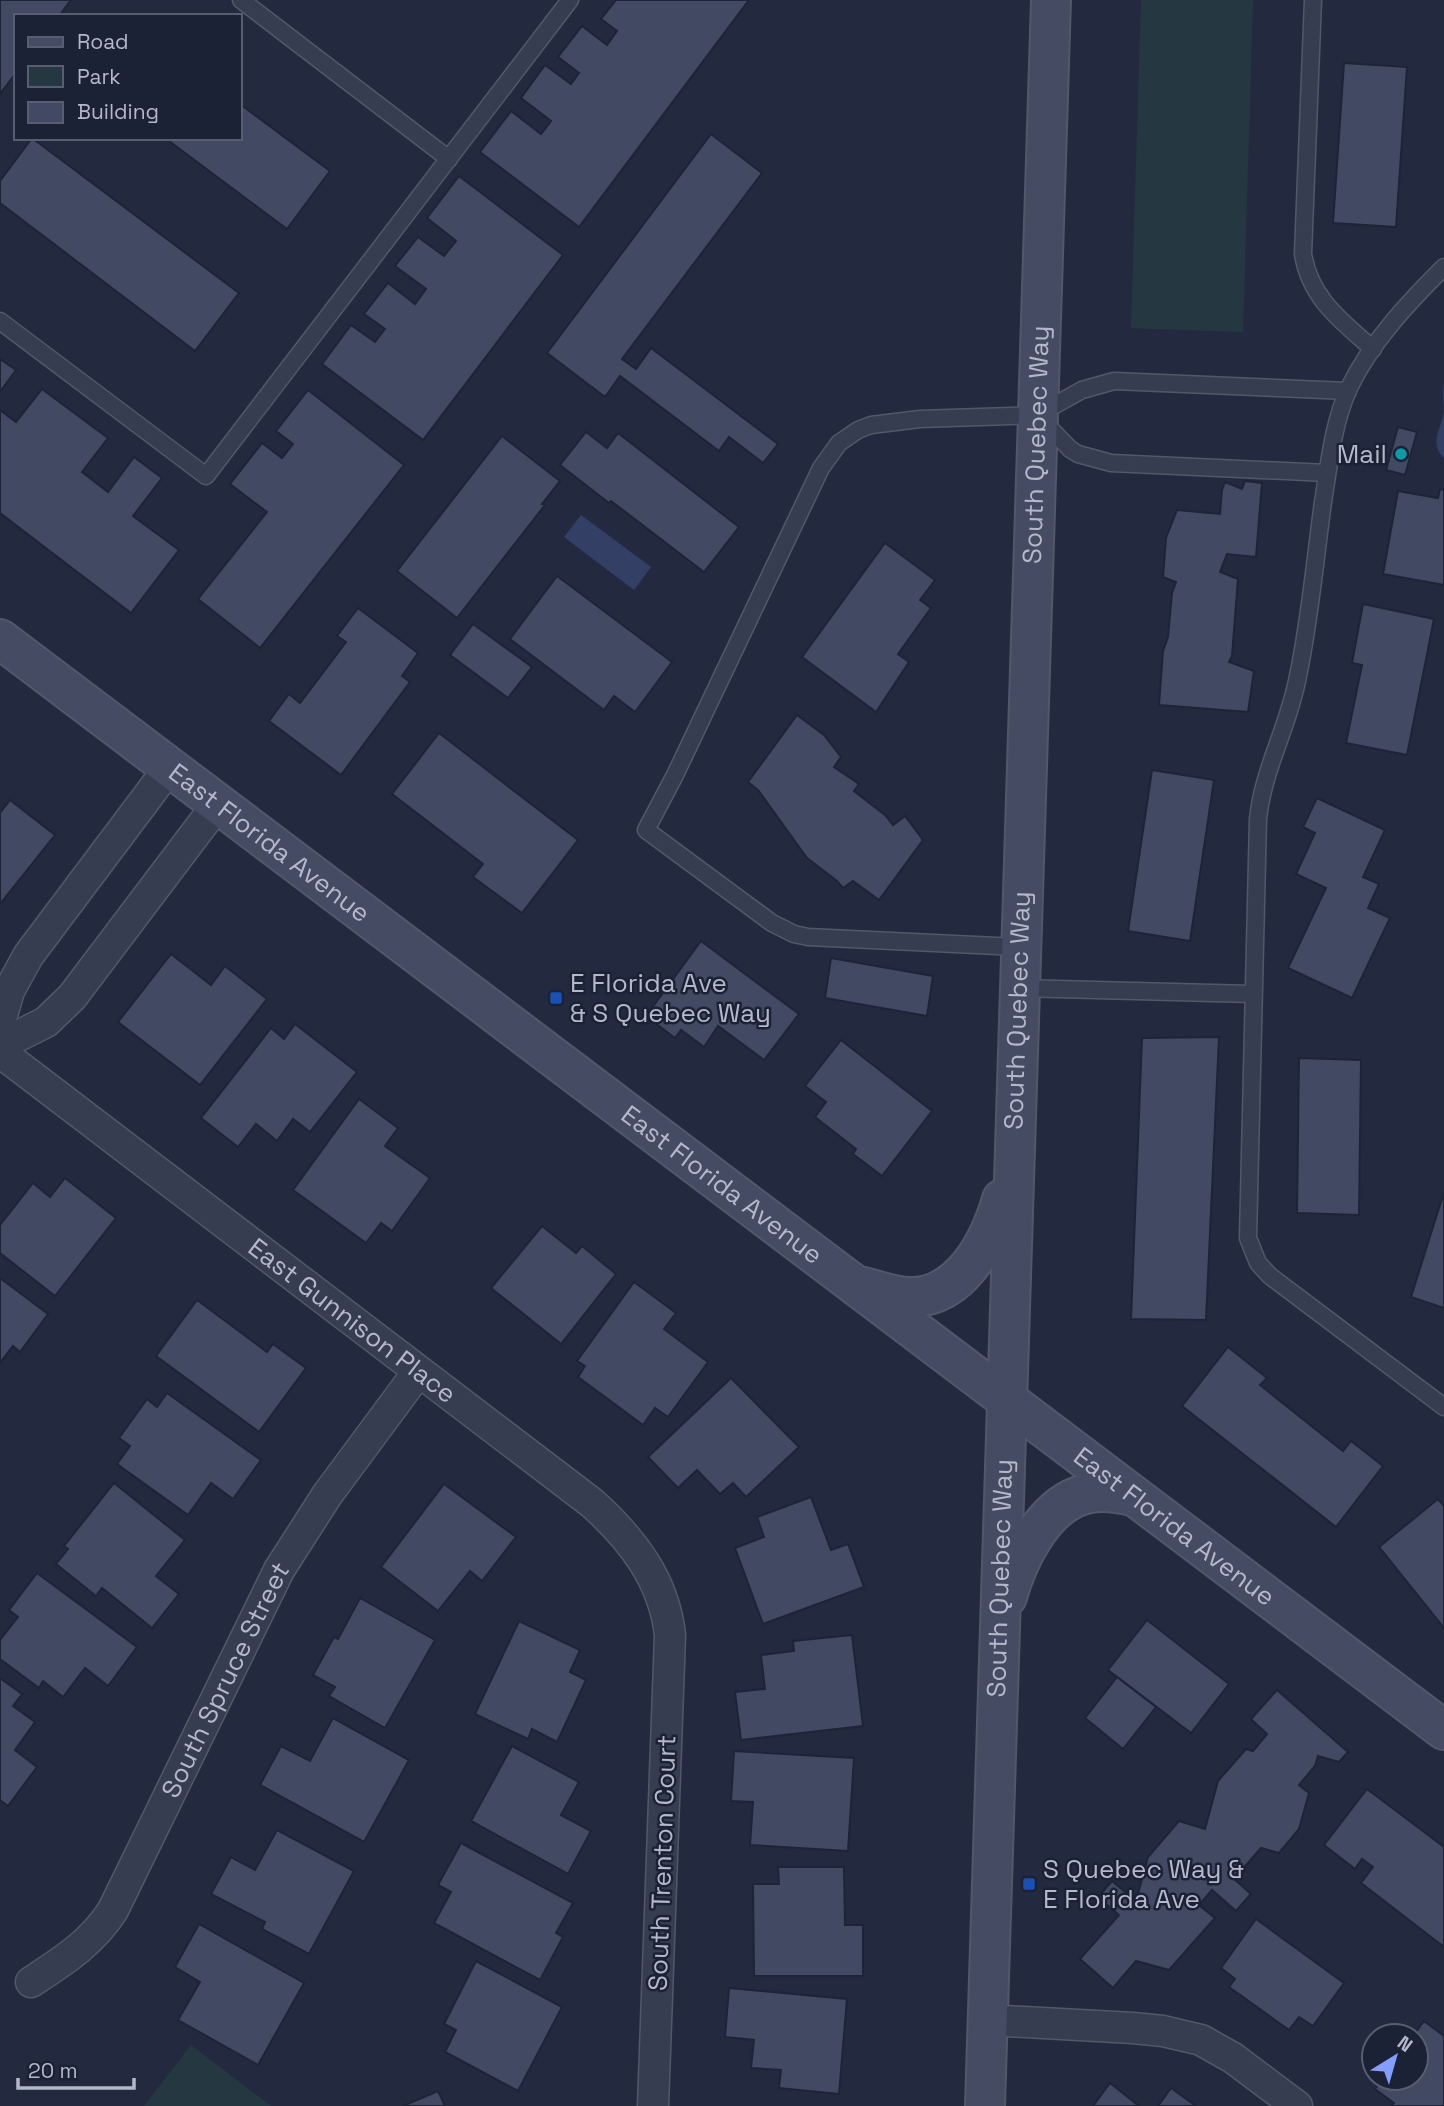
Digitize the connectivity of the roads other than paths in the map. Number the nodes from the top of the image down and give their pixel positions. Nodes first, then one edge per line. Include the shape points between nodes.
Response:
1 (241, 0) edge
2 (570, 0) edge
3 (1051, 0) edge
4 (1313, 0) edge
5 (449, 159) junction
6 (1444, 267) edge
7 (0, 321) edge
8 (1373, 349) junction
9 (1348, 391) junction
10 (1037, 415) junction
11 (1327, 472) junction
12 (0, 639) edge
13 (169, 768) junction
14 (217, 804) junction
15 (1019, 947) junction
16 (1018, 988) junction
17 (1252, 994) junction
18 (0, 1022) edge
19 (0, 1045) edge
20 (0, 1052) edge
21 (1011, 1170) junction
22 (856, 1284) junction
23 (418, 1372) junction
24 (1006, 1399) junction
25 (1444, 1407) edge
26 (1133, 1496) junction
27 (668, 1619) joint
28 (1000, 1619) junction
29 (1444, 1730) edge
30 (31, 1982) dead end
31 (987, 2020) junction
32 (653, 2106) edge
33 (985, 2106) edge
34 (1297, 2106) edge

1 - 5 lane
2 - 5 lane
3 - 10 street, South Quebec Way
4 - 8 lane via 1303,254 1319,296
5 - 7 lane via 206,476
6 - 8 lane
8 - 9 lane
9 - 10 lane via 1114,381 1082,390
9 - 11 lane
10 - 11 lane via 1070,449 1111,463
10 - 15 street, South Quebec Way
10 - 15 lane via 888,422 858,430 839,443 812,484 646,830 749,907 794,934
11 - 17 lane via 1298,681 1259,804
12 - 13 street, East Florida Avenue
13 - 14 street, East Florida Avenue
13 - 18 street via 28,956 9,991
14 - 19 street via 72,997 46,1022
14 - 22 street, East Florida Avenue
15 - 16 street, South Quebec Way
16 - 17 lane
16 - 21 street, South Quebec Way
17 - 25 lane via 1250,1246 1270,1276
20 - 23 street, East Gunnison Place
21 - 22 street via 982,1248 944,1289 911,1297
21 - 24 street, South Quebec Way
22 - 24 street, East Florida Avenue
23 - 27 street, East Gunnison Place via 610,1519 643,1559
23 - 30 street, South Spruce Street via 327,1494 279,1570 113,1910 91,1939
24 - 26 street, East Florida Avenue
24 - 28 street, South Quebec Way
26 - 28 street via 1115,1492 1080,1495 1049,1517 1017,1569
26 - 29 street, East Florida Avenue
27 - 32 street, South Trenton Court
28 - 31 street, South Quebec Way
31 - 33 street, South Quebec Way
31 - 34 street via 1133,2028 1201,2040

